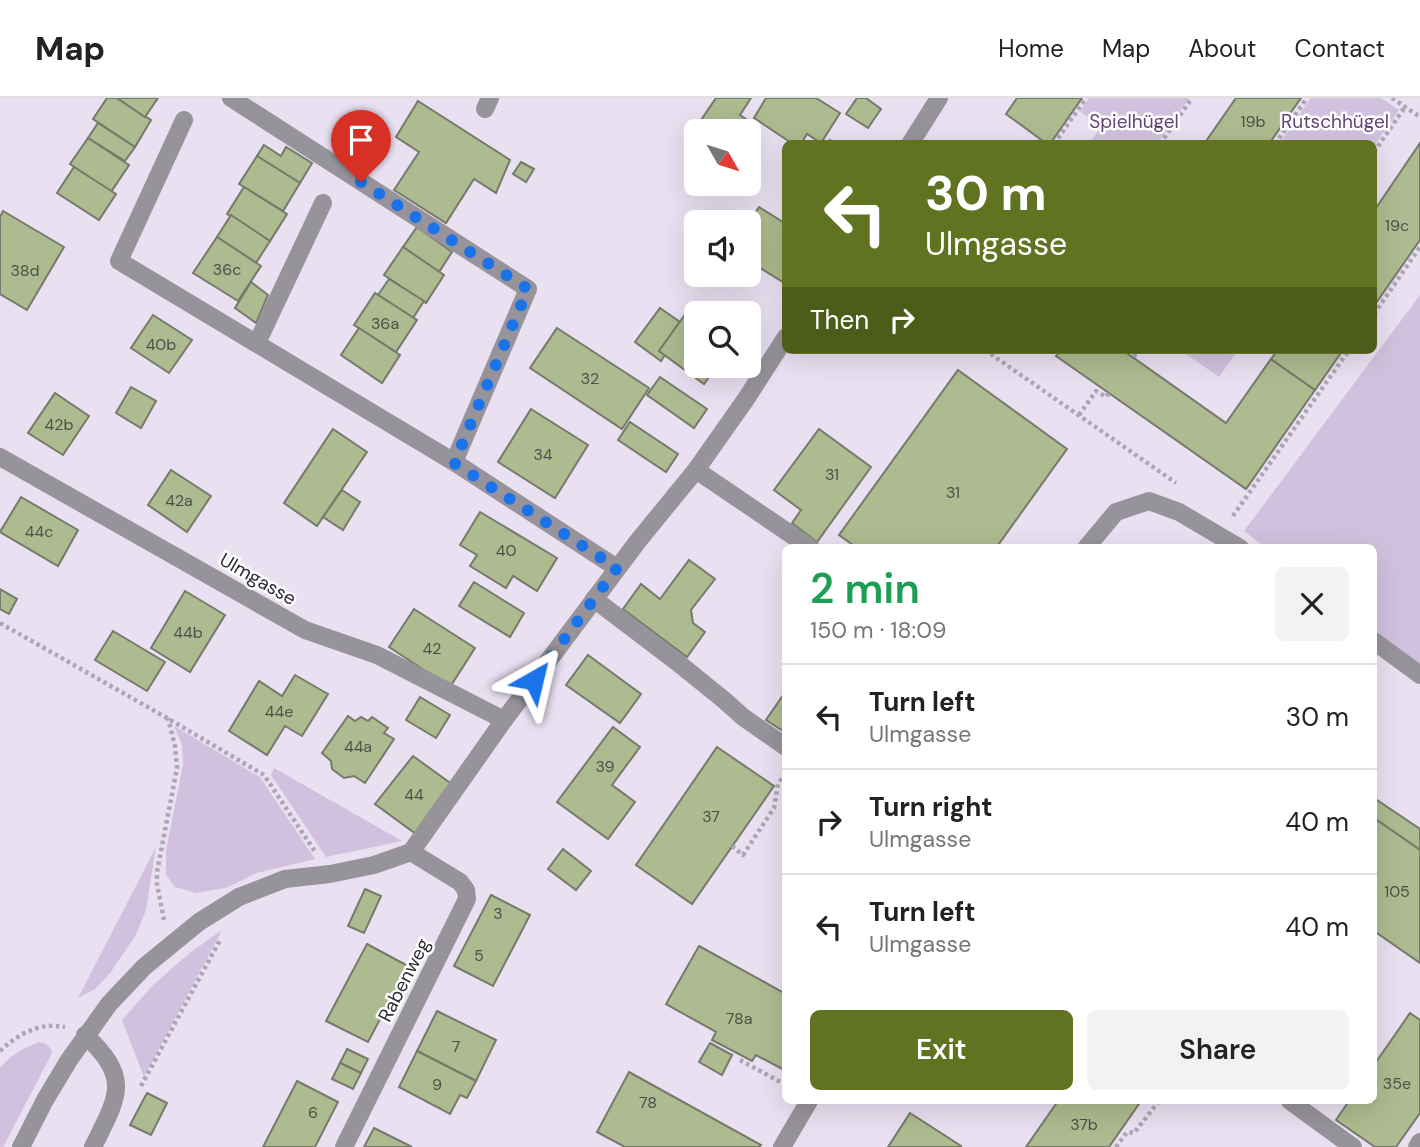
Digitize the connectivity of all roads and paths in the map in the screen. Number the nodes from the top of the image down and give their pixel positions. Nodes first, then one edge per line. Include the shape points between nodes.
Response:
1 (231, 98) edge
2 (939, 98) edge
3 (1086, 98) edge
4 (1192, 98) edge
5 (1307, 98) edge
6 (1392, 98) edge
7 (1405, 107) junction
8 (1420, 117) edge
9 (184, 120) dead end
10 (913, 140) edge
11 (1057, 140) edge
12 (1163, 140) edge
13 (1278, 140) edge
14 (1377, 148) edge
15 (323, 203) dead end
16 (1420, 247) edge
17 (1377, 310) edge
18 (257, 343) junction
19 (782, 343) edge
20 (995, 354) edge
21 (1134, 354) edge
22 (1346, 354) edge
23 (1133, 358) dead end
24 (1109, 393) dead end
25 (1079, 415) junction
26 (0, 457) edge
27 (454, 463) junction
28 (696, 470) junction
29 (1186, 491) dead end
30 (1230, 521) dead end
31 (805, 544) edge
32 (1089, 544) edge
33 (1233, 544) edge
34 (617, 568) junction
35 (594, 600) junction
36 (0, 623) edge
37 (1377, 643) edge
38 (1420, 675) edge
39 (167, 718) junction
40 (504, 720) junction
41 (782, 744) edge
42 (782, 778) edge
43 (732, 846) dead end
44 (411, 852) junction
45 (330, 874) junction
46 (239, 897) junction
47 (169, 945) junction
48 (85, 1035) junction
49 (0, 1051) edge
50 (740, 1060) dead end
51 (782, 1083) edge
52 (116, 1100) junction
53 (807, 1104) edge
54 (1157, 1104) edge
55 (1294, 1104) edge
56 (1420, 1142) edge
57 (21, 1147) edge
58 (93, 1147) edge
59 (344, 1147) edge
60 (782, 1147) edge
61 (1116, 1147) edge
62 (1353, 1147) edge
63 (1417, 1147) edge

1 - 27 street via 528,289
2 - 10 street
3 - 11 path
4 - 12 path
5 - 13 path
6 - 7 path
7 - 8 path
7 - 14 path
9 - 18 street via 119,261
15 - 18 street
16 - 17 path
18 - 27 street
19 - 28 street
20 - 25 path
21 - 23 path
22 - 30 path
24 - 25 path via 1106,397 1096,391
25 - 29 path
26 - 40 street, Ulmgasse via 305,630 377,655
27 - 34 street
28 - 31 street
28 - 34 street
32 - 33 street via 1116,512 1149,501
34 - 35 street
35 - 40 street
35 - 41 street
36 - 39 path
37 - 38 street
39 - 45 path via 264,775
39 - 47 path via 177,768 157,884
40 - 44 street
42 - 43 path via 774,808 743,855
44 - 45 street
44 - 59 street, Rabenweg via 460,882 467,899
45 - 46 street via 285,879
46 - 47 street
46 - 52 path via 141,1086
47 - 48 street via 124,986
48 - 49 path via 59,1026 37,1027
48 - 52 street via 113,1069
48 - 57 street
50 - 51 path
52 - 58 street
53 - 60 street
54 - 61 path
55 - 62 street
56 - 63 street

